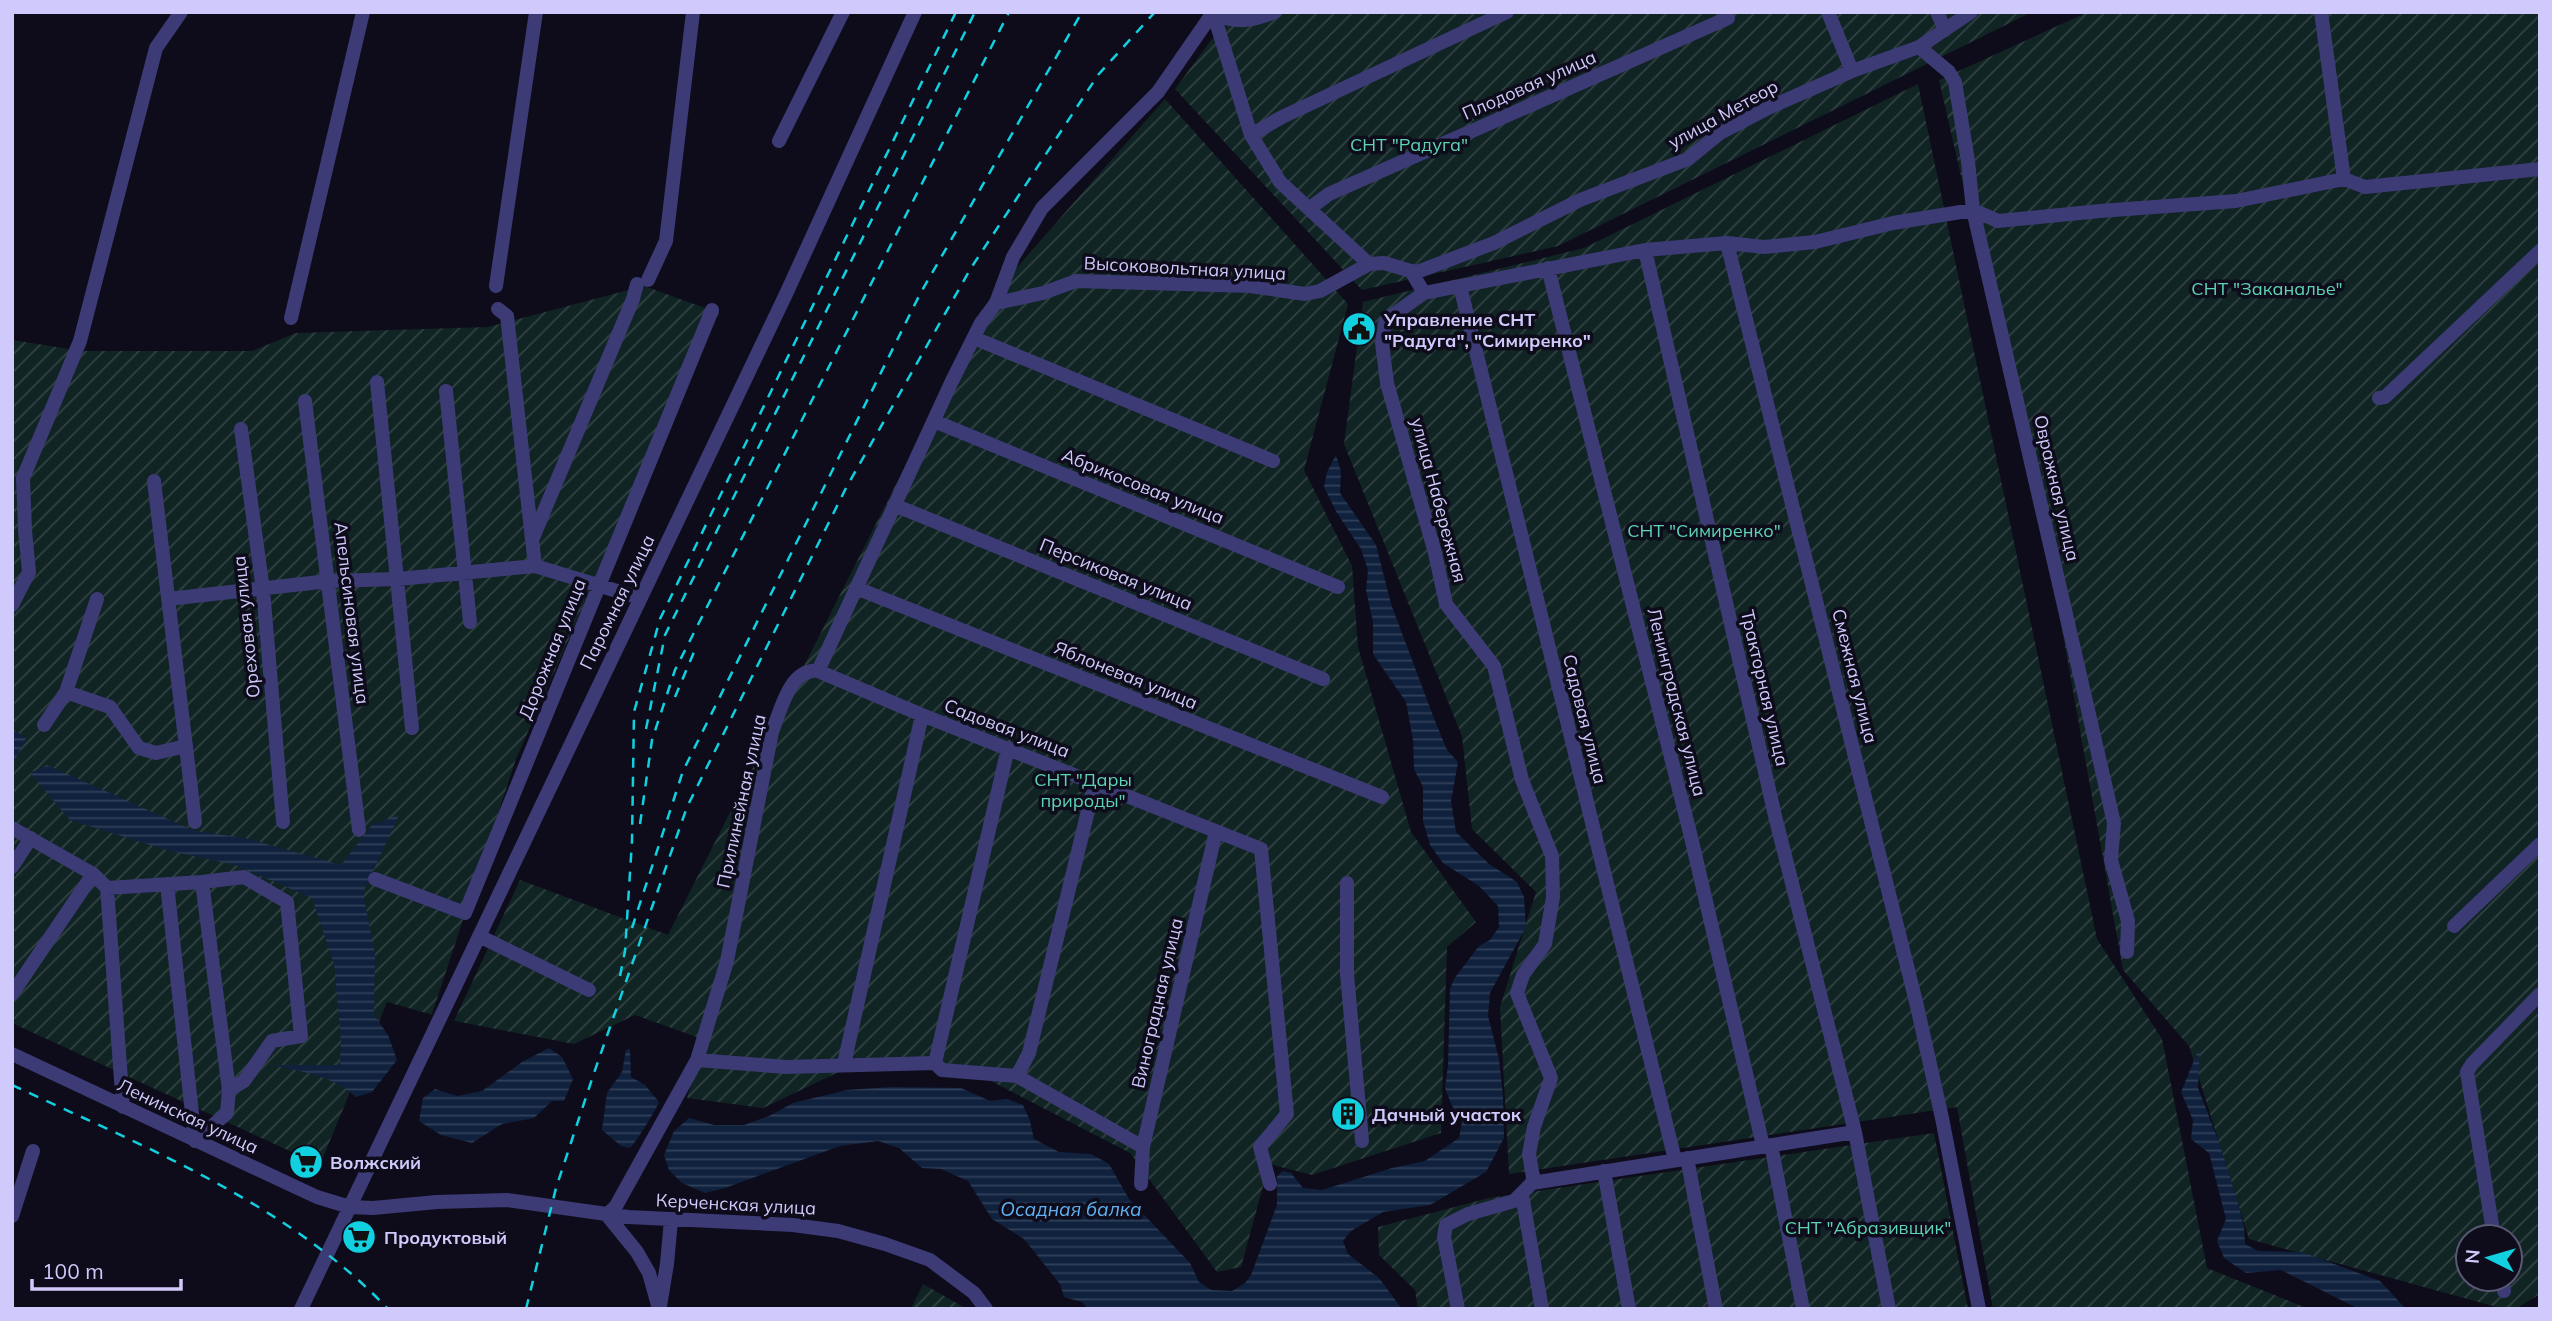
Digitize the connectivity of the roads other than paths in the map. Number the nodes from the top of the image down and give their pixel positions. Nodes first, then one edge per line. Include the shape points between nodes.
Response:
1 (181, 12) edge
2 (363, 12) edge
3 (536, 12) edge
4 (693, 12) edge
5 (843, 12) edge
6 (915, 12) edge
7 (1275, 12) edge
8 (1507, 12) edge
9 (1829, 12) edge
10 (1937, 12) edge
11 (1971, 12) edge
12 (2321, 12) edge
13 (1213, 13) edge
14 (1728, 18) dead end
15 (1945, 30) junction
16 (1919, 47) junction
17 (1852, 71) junction
18 (1251, 135) junction
19 (779, 141) dead end
20 (2540, 169) edge
21 (2344, 179) junction
22 (1310, 208) junction
23 (1973, 210) junction
24 (1727, 243) junction
25 (1645, 250) junction
26 (2540, 251) edge
27 (1369, 264) junction
28 (1548, 268) junction
29 (1411, 271) junction
30 (496, 286) dead end
31 (1460, 286) junction
32 (1424, 293) junction
33 (996, 303) junction
34 (498, 309) dead end
35 (712, 310) dead end
36 (291, 318) dead end
37 (974, 338) junction
38 (377, 383) dead end
39 (446, 391) dead end
40 (2379, 398) dead end
41 (305, 401) dead end
42 (934, 421) junction
43 (241, 429) dead end
44 (1273, 461) dead end
45 (154, 481) dead end
46 (894, 505) junction
47 (532, 540) junction
48 (535, 566) junction
49 (465, 572) junction
50 (398, 579) junction
51 (329, 581) junction
52 (599, 586) junction
53 (1338, 587) dead end
54 (856, 588) junction
55 (263, 590) junction
56 (640, 598) junction
57 (97, 599) dead end
58 (168, 599) junction
59 (12, 605) edge
60 (470, 622) dead end
61 (818, 671) junction
62 (1323, 679) dead end
63 (66, 692) junction
64 (922, 715) junction
65 (44, 725) dead end
66 (412, 728) dead end
67 (186, 746) junction
68 (1008, 748) junction
69 (1095, 782) junction
70 (1382, 797) dead end
71 (195, 822) dead end
72 (282, 822) dead end
73 (12, 828) edge
74 (359, 830) dead end
75 (1216, 831) junction
76 (30, 838) junction
77 (2540, 844) edge
78 (12, 867) edge
79 (93, 874) junction
80 (374, 879) dead end
81 (202, 883) junction
82 (1347, 883) dead end
83 (167, 884) junction
84 (107, 888) junction
85 (2454, 926) dead end
86 (478, 936) junction
87 (2127, 952) dead end
88 (589, 990) dead end
89 (2540, 993) edge
90 (12, 994) edge
91 (12, 1054) edge
92 (697, 1060) junction
93 (935, 1063) junction
94 (844, 1064) junction
95 (1017, 1076) junction
96 (229, 1090) junction
97 (123, 1107) junction
98 (1855, 1132) junction
99 (195, 1141) junction
100 (1362, 1141) dead end
101 (1767, 1145) junction
102 (1143, 1147) junction
103 (33, 1152) dead end
104 (1681, 1159) junction
105 (1604, 1171) junction
106 (1532, 1183) junction
107 (1141, 1184) dead end
108 (1270, 1184) dead end
109 (1522, 1195) junction
110 (350, 1207) junction
111 (13, 1211) edge
112 (588, 1212) joint
113 (607, 1215) junction
114 (671, 1220) junction
115 (2492, 1223) edge
116 (301, 1309) edge
117 (659, 1309) edge
118 (986, 1309) edge
119 (1458, 1309) edge
120 (1542, 1309) edge
121 (1629, 1309) edge
122 (1716, 1309) edge
123 (1803, 1309) edge
124 (1889, 1309) edge
125 (1979, 1309) edge

1 - 59 street via 156,48 80,341 23,478 29,572
2 - 36 street
3 - 30 street
4 - 47 street via 666,241 633,299
5 - 19 street
6 - 56 street, Паромная улица
7 - 13 street via 1252,21
8 - 18 street
9 - 17 street
10 - 15 street
11 - 15 street, улица Метеор
12 - 21 street
13 - 18 street
13 - 33 street via 1158,92 1042,208 1013,257
14 - 22 street, Плодовая улица via 1329,194
15 - 16 street, улица Метеор
16 - 17 street, улица Метеор
16 - 23 street, Овражная улица via 1955,82
17 - 29 street, улица Метеор via 1768,108 1720,134 1688,159 1580,200 1494,243
18 - 22 street via 1280,183
20 - 21 street via 2365,187
21 - 23 street via 2235,201 1998,221
22 - 27 street
23 - 24 street via 1815,242 1764,247
23 - 87 street, Овражная улица via 2114,822 2111,860 2128,921
24 - 25 street
24 - 125 street, Смежная улица via 1917,1006
25 - 28 street
25 - 98 street, Тракторная улица via 1776,820
26 - 40 street
27 - 29 street
27 - 33 street, Высоковольтная улица via 1320,291 1305,294 1250,286 1076,281
28 - 31 street
28 - 101 street, Ленинградская улица
29 - 32 street
31 - 32 street
31 - 104 street, Садовая улица
32 - 106 street, улица Набережная via 1385,323 1382,343 1387,383 1446,604 1494,666 1522,779 1552,856 1553,897 1545,944 1522,975 1517,993 1550,1078 1529,1154
33 - 37 street
34 - 47 street via 506,316
35 - 52 street, Дорожная улица
37 - 42 street
37 - 44 street
38 - 50 street
39 - 49 street
41 - 51 street, Апельсиновая улица
42 - 46 street
42 - 53 street, Абрикосовая улица
43 - 55 street, Ореховая улица
45 - 58 street
46 - 54 street
46 - 62 street, Персиковая улица
47 - 48 street
48 - 49 street
48 - 52 street
49 - 50 street
49 - 60 street
50 - 51 street
50 - 66 street
51 - 55 street
51 - 74 street, Апельсиновая улица
52 - 56 street
52 - 80 street, Дорожная улица via 465,913
54 - 61 street
54 - 70 street, Яблоневая улица
55 - 58 street
55 - 72 street, Ореховая улица
56 - 86 street, Паромная улица
57 - 63 street
58 - 67 street
61 - 64 street, Садовая улица
61 - 92 street, Прилинейная улица via 799,674 772,732 727,961
63 - 65 street
63 - 67 street via 110,707 139,748 156,753
64 - 68 street, Садовая улица
64 - 94 street
67 - 71 street
68 - 69 street, Садовая улица
68 - 93 street
69 - 75 street, Садовая улица
69 - 95 street via 1029,1053
73 - 76 street
75 - 102 street, Виноградная улица
75 - 108 street, Садовая улица via 1261,849 1287,1114 1260,1147
76 - 78 street
76 - 79 street
77 - 85 street
79 - 84 street
79 - 90 street
81 - 83 street
81 - 96 street
81 - 96 street via 244,877 287,902 301,1036 272,1041 244,1080
82 - 100 street via 1347,974
83 - 84 street
83 - 99 street
84 - 97 street
86 - 88 street
86 - 110 street, Паромная улица
89 - 115 street via 2468,1072
91 - 97 street, Ленинская улица
92 - 94 street via 786,1067
92 - 113 street, Прилинейная улица
93 - 94 street
93 - 95 street via 942,1070
95 - 102 street
96 - 99 street via 227,1113
97 - 99 street, Ленинская улица
98 - 101 street
98 - 124 street, Тракторная улица
99 - 110 street, Ленинская улица via 317,1197
101 - 104 street
101 - 123 street
102 - 107 street, Виноградная улица
103 - 111 street
104 - 105 street
104 - 122 street, Садовая улица
105 - 106 street
105 - 121 street
106 - 109 street
109 - 119 street via 1447,1226 1444,1237
109 - 120 street
110 - 112 street, Ленинская улица via 507,1200
110 - 116 street, Паромная улица
112 - 113 street, Керченская улица
113 - 114 street, Керченская улица
113 - 117 street via 649,1273
114 - 117 street
114 - 118 street, Керченская улица via 793,1225 849,1234 930,1260 974,1293

